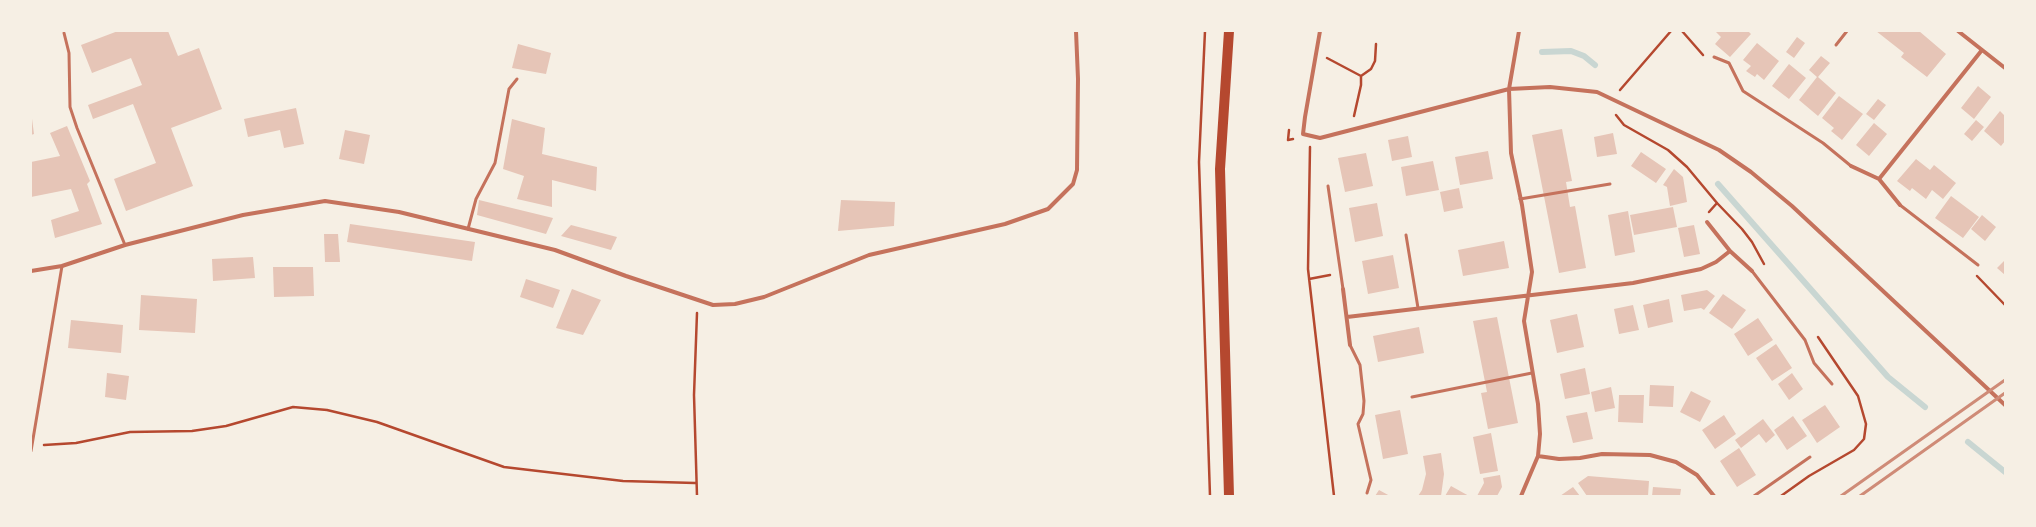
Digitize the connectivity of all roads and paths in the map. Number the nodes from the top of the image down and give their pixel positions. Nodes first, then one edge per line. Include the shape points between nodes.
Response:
1 (1076, 31) edge
2 (1205, 31) edge
3 (1229, 31) edge
4 (1320, 31) edge
5 (1519, 31) edge
6 (1671, 31) edge
7 (1847, 31) edge
8 (1958, 31) edge
9 (64, 33) dead end
10 (1376, 44) dead end
11 (1836, 45) dead end
12 (1982, 50) junction
13 (1316, 53) junction
14 (1714, 57) dead end
15 (2005, 68) edge
16 (1360, 76) junction
17 (517, 79) dead end
18 (1509, 89) junction
19 (1613, 98) junction
20 (1351, 130) junction
21 (1310, 146) dead end
22 (1851, 166) joint
23 (1879, 179) junction
24 (1610, 184) dead end
25 (1328, 186) dead end
26 (1520, 199) junction
27 (1900, 205) joint
28 (1707, 222) dead end
29 (468, 229) junction
30 (1406, 235) dead end
31 (125, 245) junction
32 (1730, 251) junction
33 (1978, 265) joint
34 (62, 266) junction
35 (31, 271) edge
36 (1752, 271) joint
37 (1342, 273) junction
38 (1309, 278) junction
39 (1343, 289) joint
40 (1528, 294) junction
41 (697, 300) junction
42 (2005, 305) edge
43 (1418, 308) junction
44 (1347, 316) junction
45 (1350, 345) joint
46 (1532, 373) junction
47 (1832, 384) dead end
48 (1412, 397) dead end
49 (2005, 404) edge
50 (32, 444) junction
51 (31, 451) edge
52 (1538, 456) junction
53 (1810, 457) dead end
54 (695, 483) junction
55 (1366, 493) dead end
56 (697, 496) edge
57 (1210, 496) edge
58 (1229, 496) edge
59 (1334, 496) edge
60 (1521, 496) edge
61 (1714, 496) edge
62 (1754, 496) edge

1 - 41 street via 1077,170 1073,184 1048,210 1005,224 869,255 764,297 734,304 713,305
2 - 57 path via 1199,162
3 - 58 main road via 1220,169
4 - 13 street
5 - 18 street
6 - 19 path
7 - 11 lane
8 - 12 street
9 - 31 lane via 69,53 70,107
10 - 16 path via 1375,61 1371,69
12 - 15 street
12 - 23 street
13 - 16 path
13 - 20 street via 1304,134 1320,138
14 - 22 lane via 1729,63 1743,91 1823,143
16 - 20 path via 1361,86
17 - 29 lane via 509,89 496,163 476,199
18 - 19 street via 1572,88 1597,92
18 - 20 street
18 - 26 street via 1511,153
19 - 49 street via 1719,150 1751,172 1792,206
21 - 38 path
22 - 23 street
23 - 27 street
24 - 26 lane
25 - 37 lane
26 - 40 street via 1532,272
27 - 33 lane
28 - 32 street
29 - 31 street via 399,212 325,201 243,214
29 - 41 street via 555,250
30 - 43 lane
31 - 34 street
32 - 36 street
32 - 40 street via 1701,269 1633,283
33 - 42 path via 1975,274
34 - 35 street
34 - 50 lane
36 - 47 lane via 1805,340 1814,364
37 - 38 path
37 - 39 lane
38 - 59 path
39 - 44 street
40 - 43 street
40 - 46 street via 1524,321
41 - 54 path
43 - 44 street
44 - 45 street
45 - 55 lane via 1360,365 1364,401 1363,414 1358,424 1371,480
46 - 48 lane
46 - 52 street via 1538,404
50 - 51 lane
50 - 54 path via 76,443 130,432 192,431 226,426 293,407 327,410 377,422 504,467 623,482
52 - 60 street
52 - 61 street via 1559,459 1602,454 1650,455 1676,462 1697,475
53 - 62 lane
54 - 56 path

